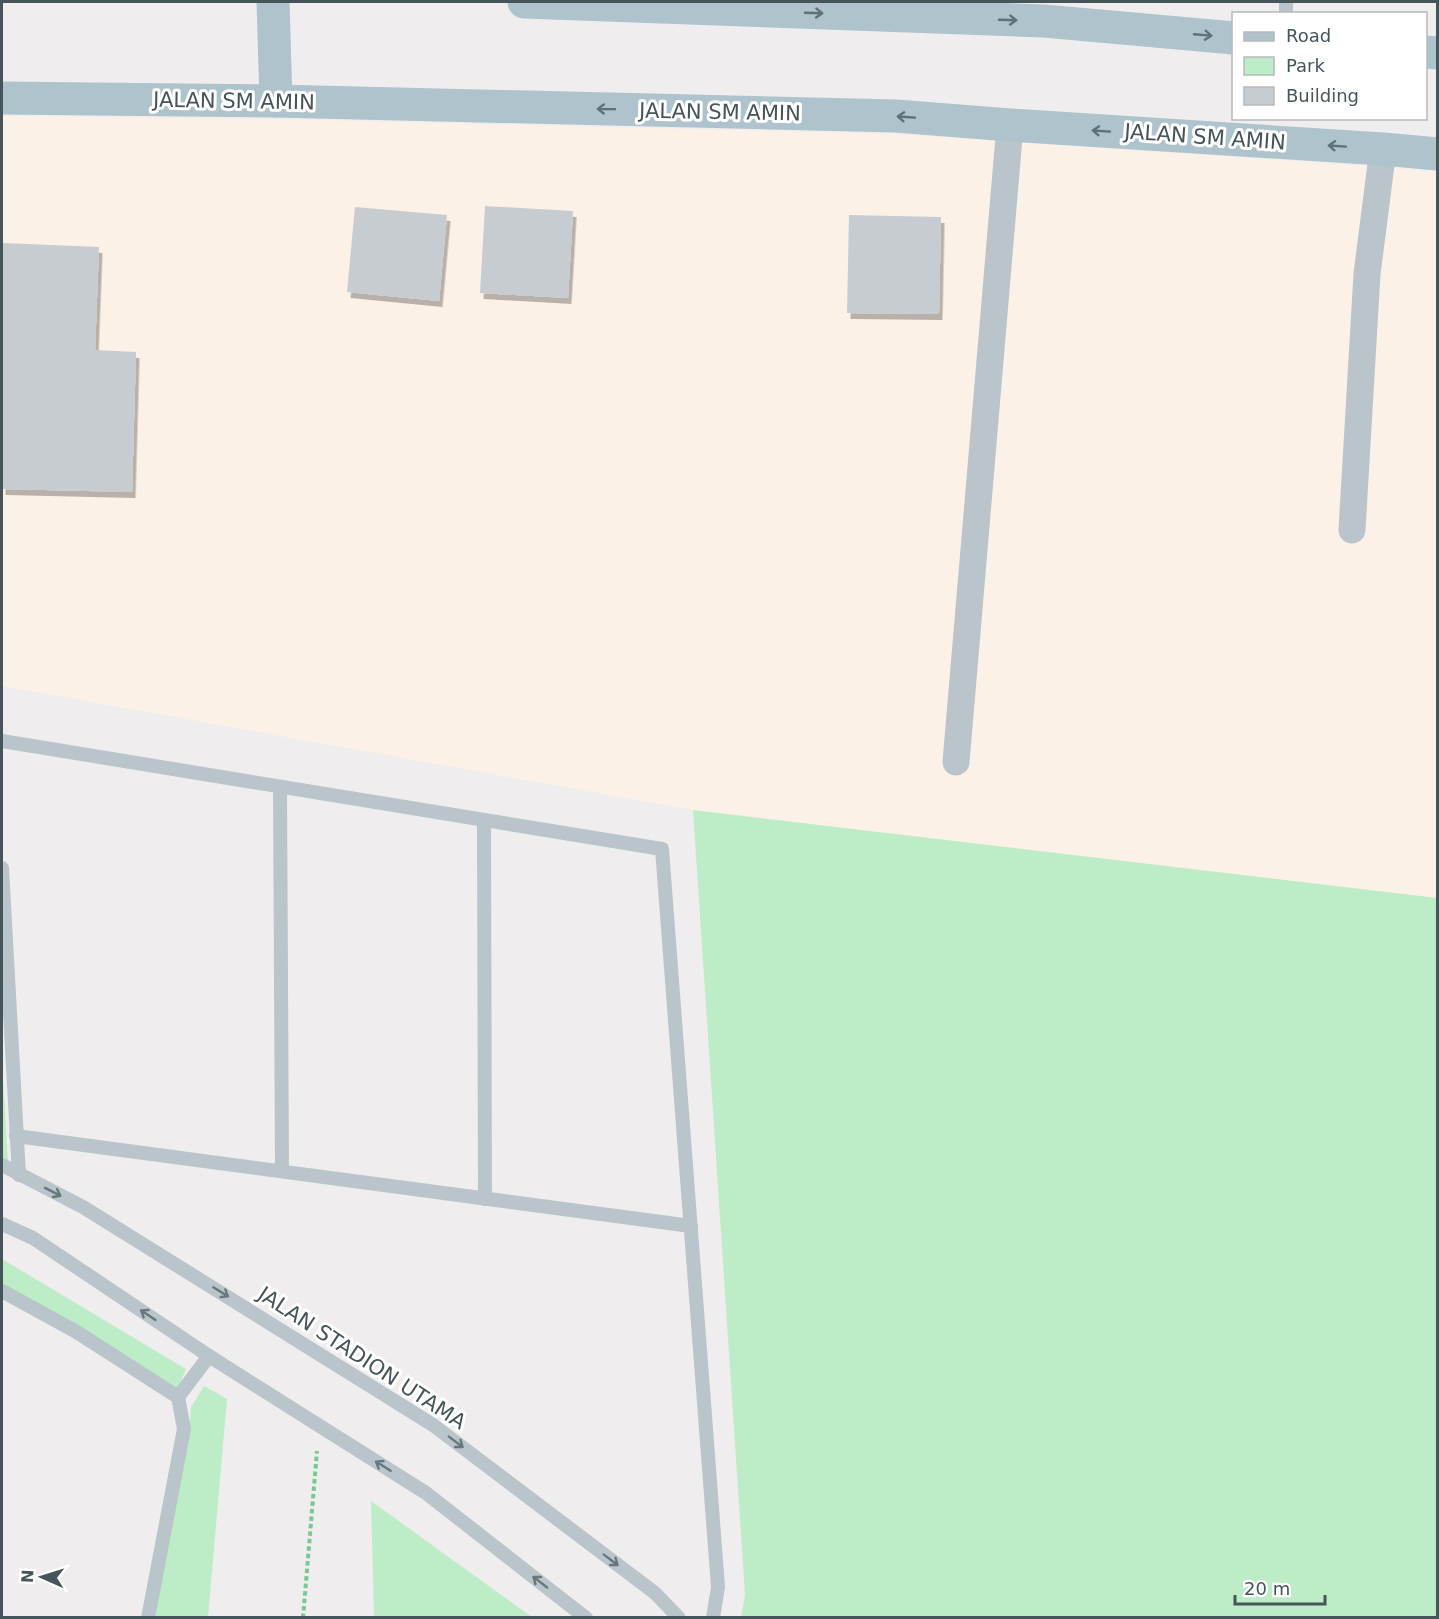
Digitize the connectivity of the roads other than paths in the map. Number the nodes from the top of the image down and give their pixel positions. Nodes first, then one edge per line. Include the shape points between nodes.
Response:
1 (273, 2) edge
2 (524, 2) edge
3 (1232, 38) edge
4 (2, 98) edge
5 (276, 101) junction
6 (1010, 125) junction
7 (1383, 149) junction
8 (1437, 154) edge
9 (1352, 530) dead end
10 (2, 741) edge
11 (956, 762) dead end
12 (280, 787) junction
13 (484, 820) junction
14 (2, 868) edge
15 (16, 1136) junction
16 (2, 1165) edge
17 (282, 1172) junction
18 (19, 1175) junction
19 (485, 1198) junction
20 (2, 1224) edge
21 (691, 1226) junction
22 (2, 1291) edge
23 (209, 1356) junction
24 (178, 1397) junction
25 (148, 1617) edge
26 (586, 1617) edge
27 (679, 1617) edge
28 (713, 1617) edge

1 - 5 main road
2 -> 3 main road via 1044,21
4 - 5 main road, JALAN SM AMIN
6 -> 5 main road, JALAN SM AMIN via 896,116
7 -> 6 main road, JALAN SM AMIN
6 - 11 street
7 - 8 main road, JALAN SM AMIN
7 - 9 street via 1367,274
10 - 12 lane
12 - 13 lane
12 - 17 lane
13 - 19 lane
13 - 21 lane via 662,849
14 - 15 lane
15 - 17 lane
15 - 18 lane
16 - 18 lane, JALAN STADION UTAMA
17 - 19 lane
18 -> 27 lane, JALAN STADION UTAMA via 83,1207 433,1425 655,1593
19 - 21 lane
23 -> 20 lane via 33,1238
21 - 28 lane via 718,1587
22 - 24 lane via 75,1331
23 - 24 lane
26 -> 23 lane via 426,1493
24 - 25 lane via 184,1429

